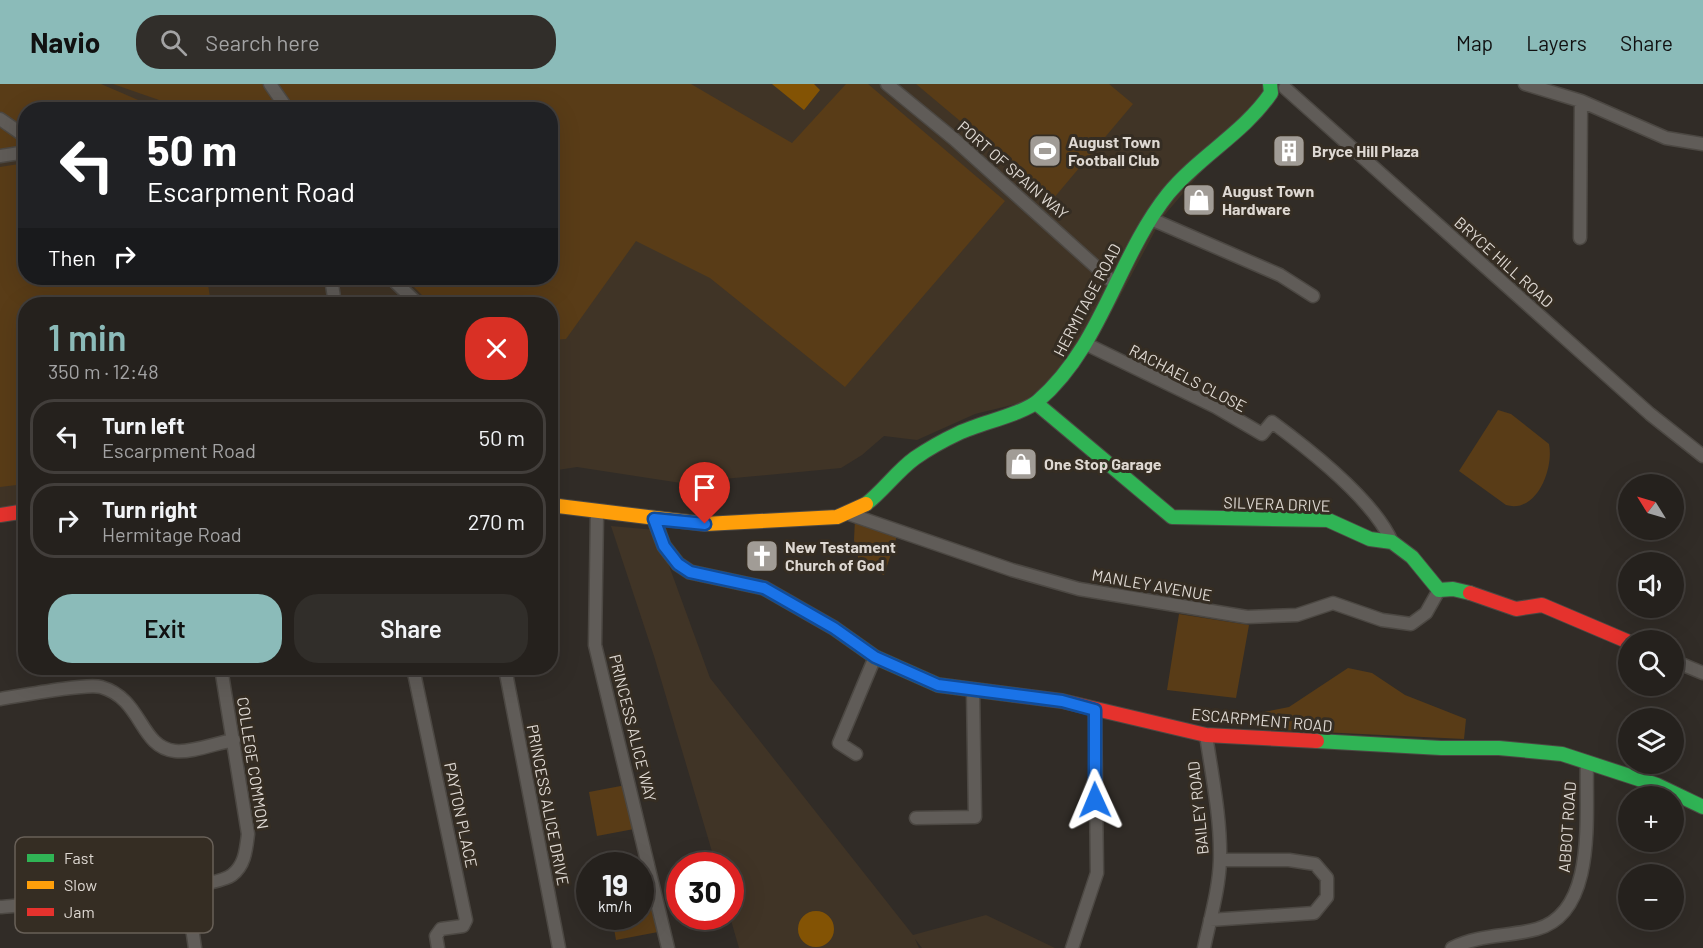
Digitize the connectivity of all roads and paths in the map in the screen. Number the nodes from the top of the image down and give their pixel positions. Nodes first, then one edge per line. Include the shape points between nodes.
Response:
1 (270, 84) edge
2 (887, 84) edge
3 (1525, 84) edge
4 (1288, 86) edge
5 (1271, 88) edge
6 (1581, 101) junction
7 (282, 102) edge
8 (0, 119) edge
9 (18, 131) edge
10 (1703, 144) edge
11 (18, 153) edge
12 (0, 156) edge
13 (1151, 219) junction
14 (1580, 238) dead end
15 (1115, 284) junction
16 (398, 285) edge
17 (1313, 296) dead end
18 (411, 297) edge
19 (1086, 344) junction
20 (1036, 403) junction
21 (1703, 456) edge
22 (558, 506) edge
23 (18, 512) edge
24 (597, 513) junction
25 (849, 514) junction
26 (0, 515) edge
27 (654, 519) junction
28 (1392, 542) junction
29 (1439, 590) junction
30 (1618, 637) edge
31 (875, 657) junction
32 (1684, 665) edge
33 (1703, 673) edge
34 (222, 675) edge
35 (414, 675) edge
36 (506, 675) edge
37 (973, 690) junction
38 (0, 699) edge
39 (1095, 710) junction
40 (1206, 735) junction
41 (234, 740) junction
42 (856, 754) dead end
43 (1587, 762) junction
44 (1703, 807) edge
45 (916, 818) dead end
46 (1220, 860) junction
47 (213, 882) edge
48 (15, 905) edge
49 (0, 907) edge
50 (1210, 920) junction
51 (193, 933) edge
52 (195, 948) edge
53 (438, 948) edge
54 (559, 948) edge
55 (668, 948) edge
56 (1072, 948) edge
57 (1204, 948) edge
58 (1452, 948) edge

1 - 7 street
2 - 15 street, PORT OF SPAIN WAY
3 - 6 street
4 - 5 street
4 - 21 street, BRYCE HILL ROAD via 1650,414
5 - 13 street, HERMITAGE ROAD via 1260,109 1206,155 1168,194
6 - 10 street via 1666,138
6 - 14 street
8 - 9 street
11 - 12 street
13 - 15 street, HERMITAGE ROAD
13 - 17 street via 1280,275
15 - 19 street, HERMITAGE ROAD
16 - 18 street
19 - 20 street, HERMITAGE ROAD via 1063,376
19 - 28 street, RACHAELS CLOSE via 1262,434 1272,422 1359,498 1385,527
20 - 25 street, HERMITAGE ROAD via 959,433 915,458 867,504
20 - 28 street, SILVERA DRIVE via 1172,517 1329,520 1370,539
22 - 24 street, HERMITAGE ROAD
23 - 26 street
24 - 27 street, HERMITAGE ROAD
24 - 55 street, PRINCESS ALICE WAY via 595,645
25 - 27 street, HERMITAGE ROAD via 717,524
25 - 29 street, MANLEY AVENUE via 1079,589 1248,617 1297,615 1333,603 1382,620 1411,624 1425,613
27 - 31 street, ESCARPMENT ROAD via 664,546 690,572 764,588
28 - 29 street, SILVERA DRIVE via 1425,570
29 - 30 street via 1465,589 1507,608 1531,610 1542,604
31 - 37 street, ESCARPMENT ROAD via 938,685
31 - 42 street via 839,743
32 - 33 street
34 - 41 street, COLLEGE COMMON
35 - 53 street, PAYTON PLACE via 466,920 463,926 441,929 436,936
36 - 54 street, PRINCESS ALICE DRIVE
37 - 39 street, ESCARPMENT ROAD via 1062,701
37 - 45 street via 975,817
38 - 41 street via 97,686 125,699 153,742 165,748 176,751
39 - 40 street, ESCARPMENT ROAD
39 - 56 street via 1097,873
40 - 43 street, ESCARPMENT ROAD via 1499,748 1562,754
40 - 46 street, BAILEY ROAD
41 - 47 street, COLLEGE COMMON via 248,834 245,858 240,868
43 - 44 street, ESCARPMENT ROAD via 1657,785
43 - 58 street, ABBOT ROAD via 1584,865 1570,905 1559,920 1536,930 1468,940
46 - 50 street, BAILEY ROAD
46 - 50 street via 1315,864 1327,878 1327,897 1314,913
48 - 49 street, COLLEGE COMMON
50 - 57 street, BAILEY ROAD
51 - 52 street

